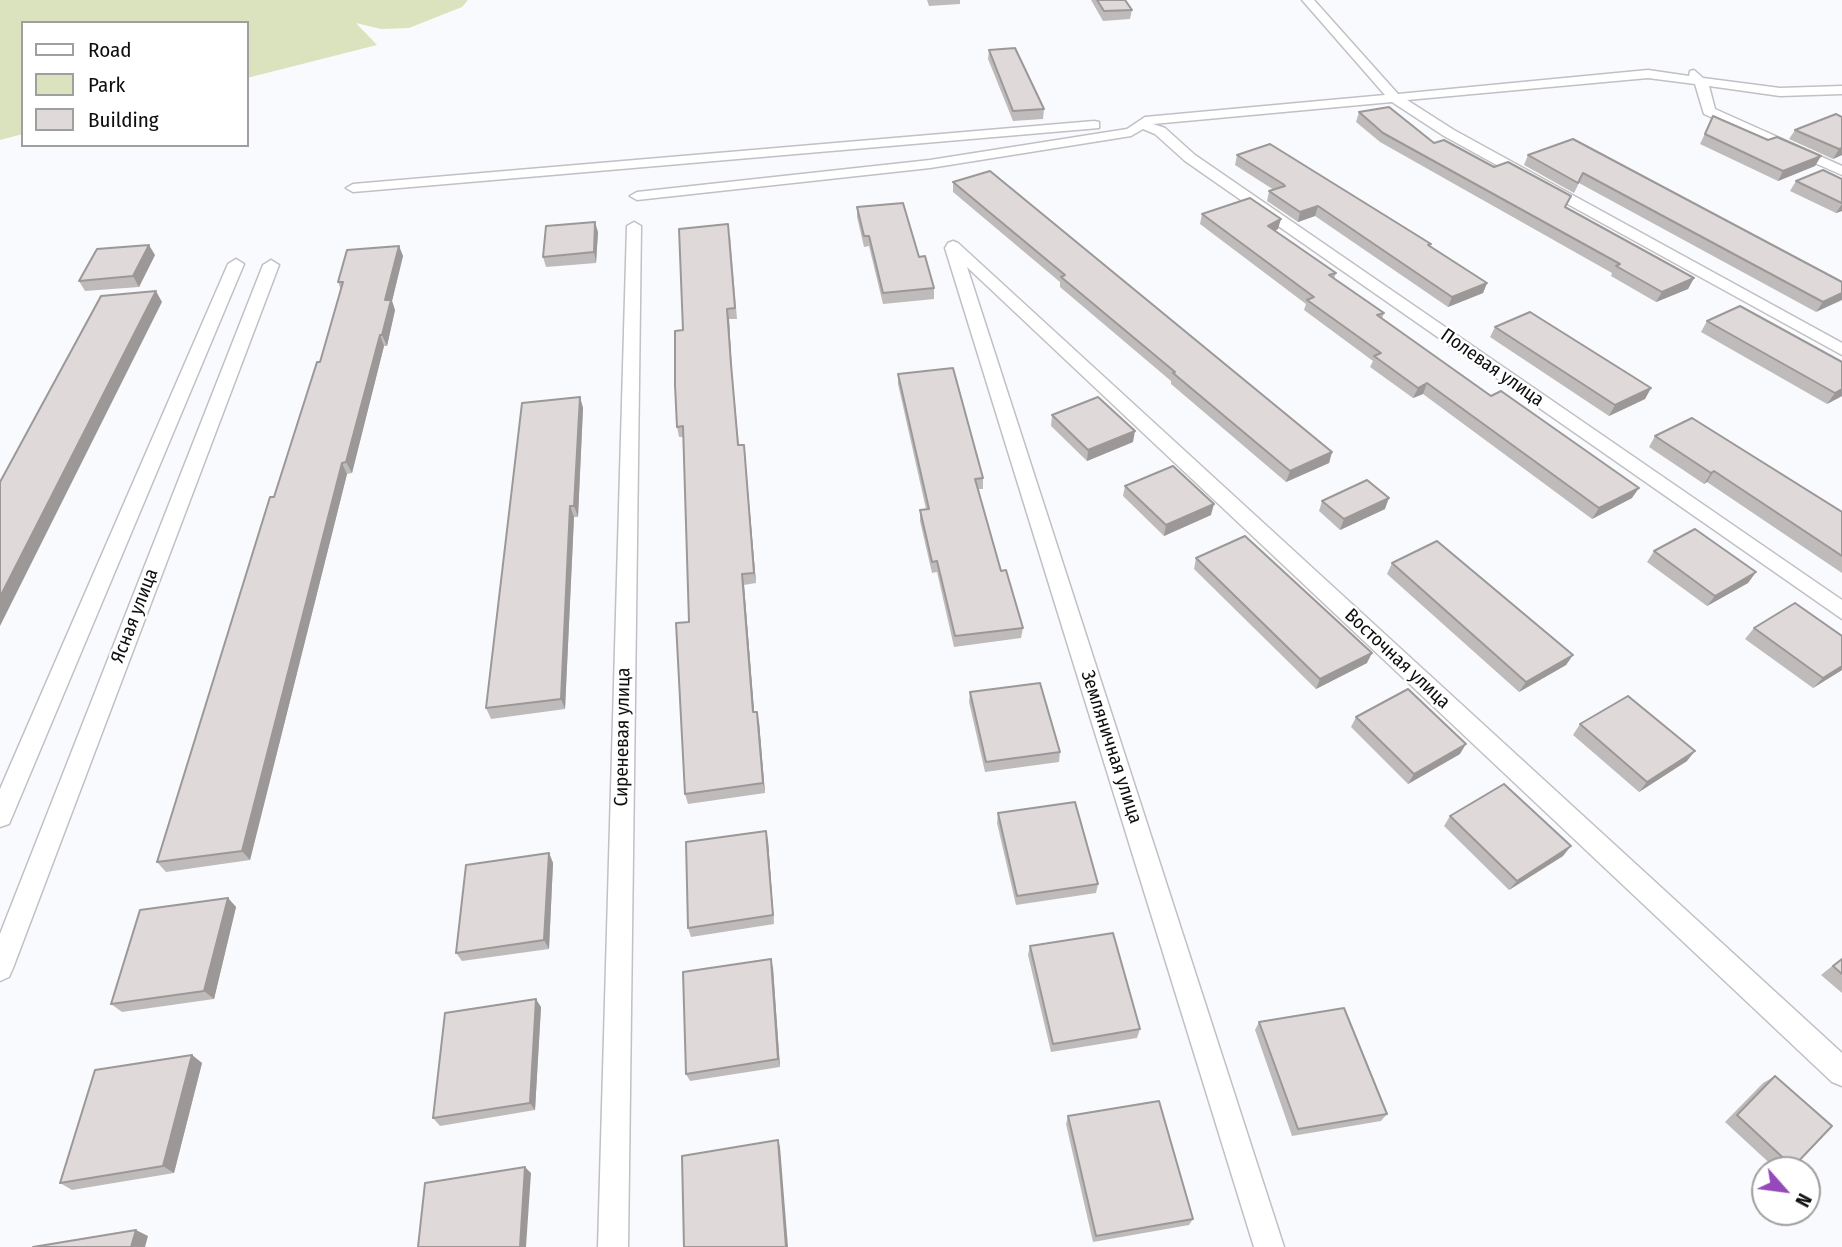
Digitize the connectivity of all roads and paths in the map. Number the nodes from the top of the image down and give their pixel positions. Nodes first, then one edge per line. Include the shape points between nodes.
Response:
1 (1308, 0) edge
2 (1689, 68) dead end
3 (1699, 80) junction
4 (1842, 90) edge
5 (1395, 99) junction
6 (1144, 123) junction
7 (1842, 171) edge
8 (353, 188) dead end
9 (637, 196) dead end
10 (634, 226) dead end
11 (953, 246) joint
12 (236, 264) dead end
13 (271, 265) dead end
14 (1842, 349) edge
15 (1842, 611) edge
16 (0, 817) edge
17 (0, 968) edge
18 (1842, 1072) edge
19 (613, 1247) edge
20 (1269, 1247) edge

1 - 5 street
2 - 3 street
3 - 4 street via 1780,92
3 - 5 street via 1648,74
3 - 7 street via 1709,111
5 - 6 street
5 - 14 street
6 - 8 street
6 - 9 street via 1131,132 930,164
6 - 15 street, Полевая улица
10 - 19 street, Сиреневая улица
11 - 18 street, Восточная улица
11 - 20 street, Земляничная улица
12 - 16 street
13 - 17 street, Ясная улица

